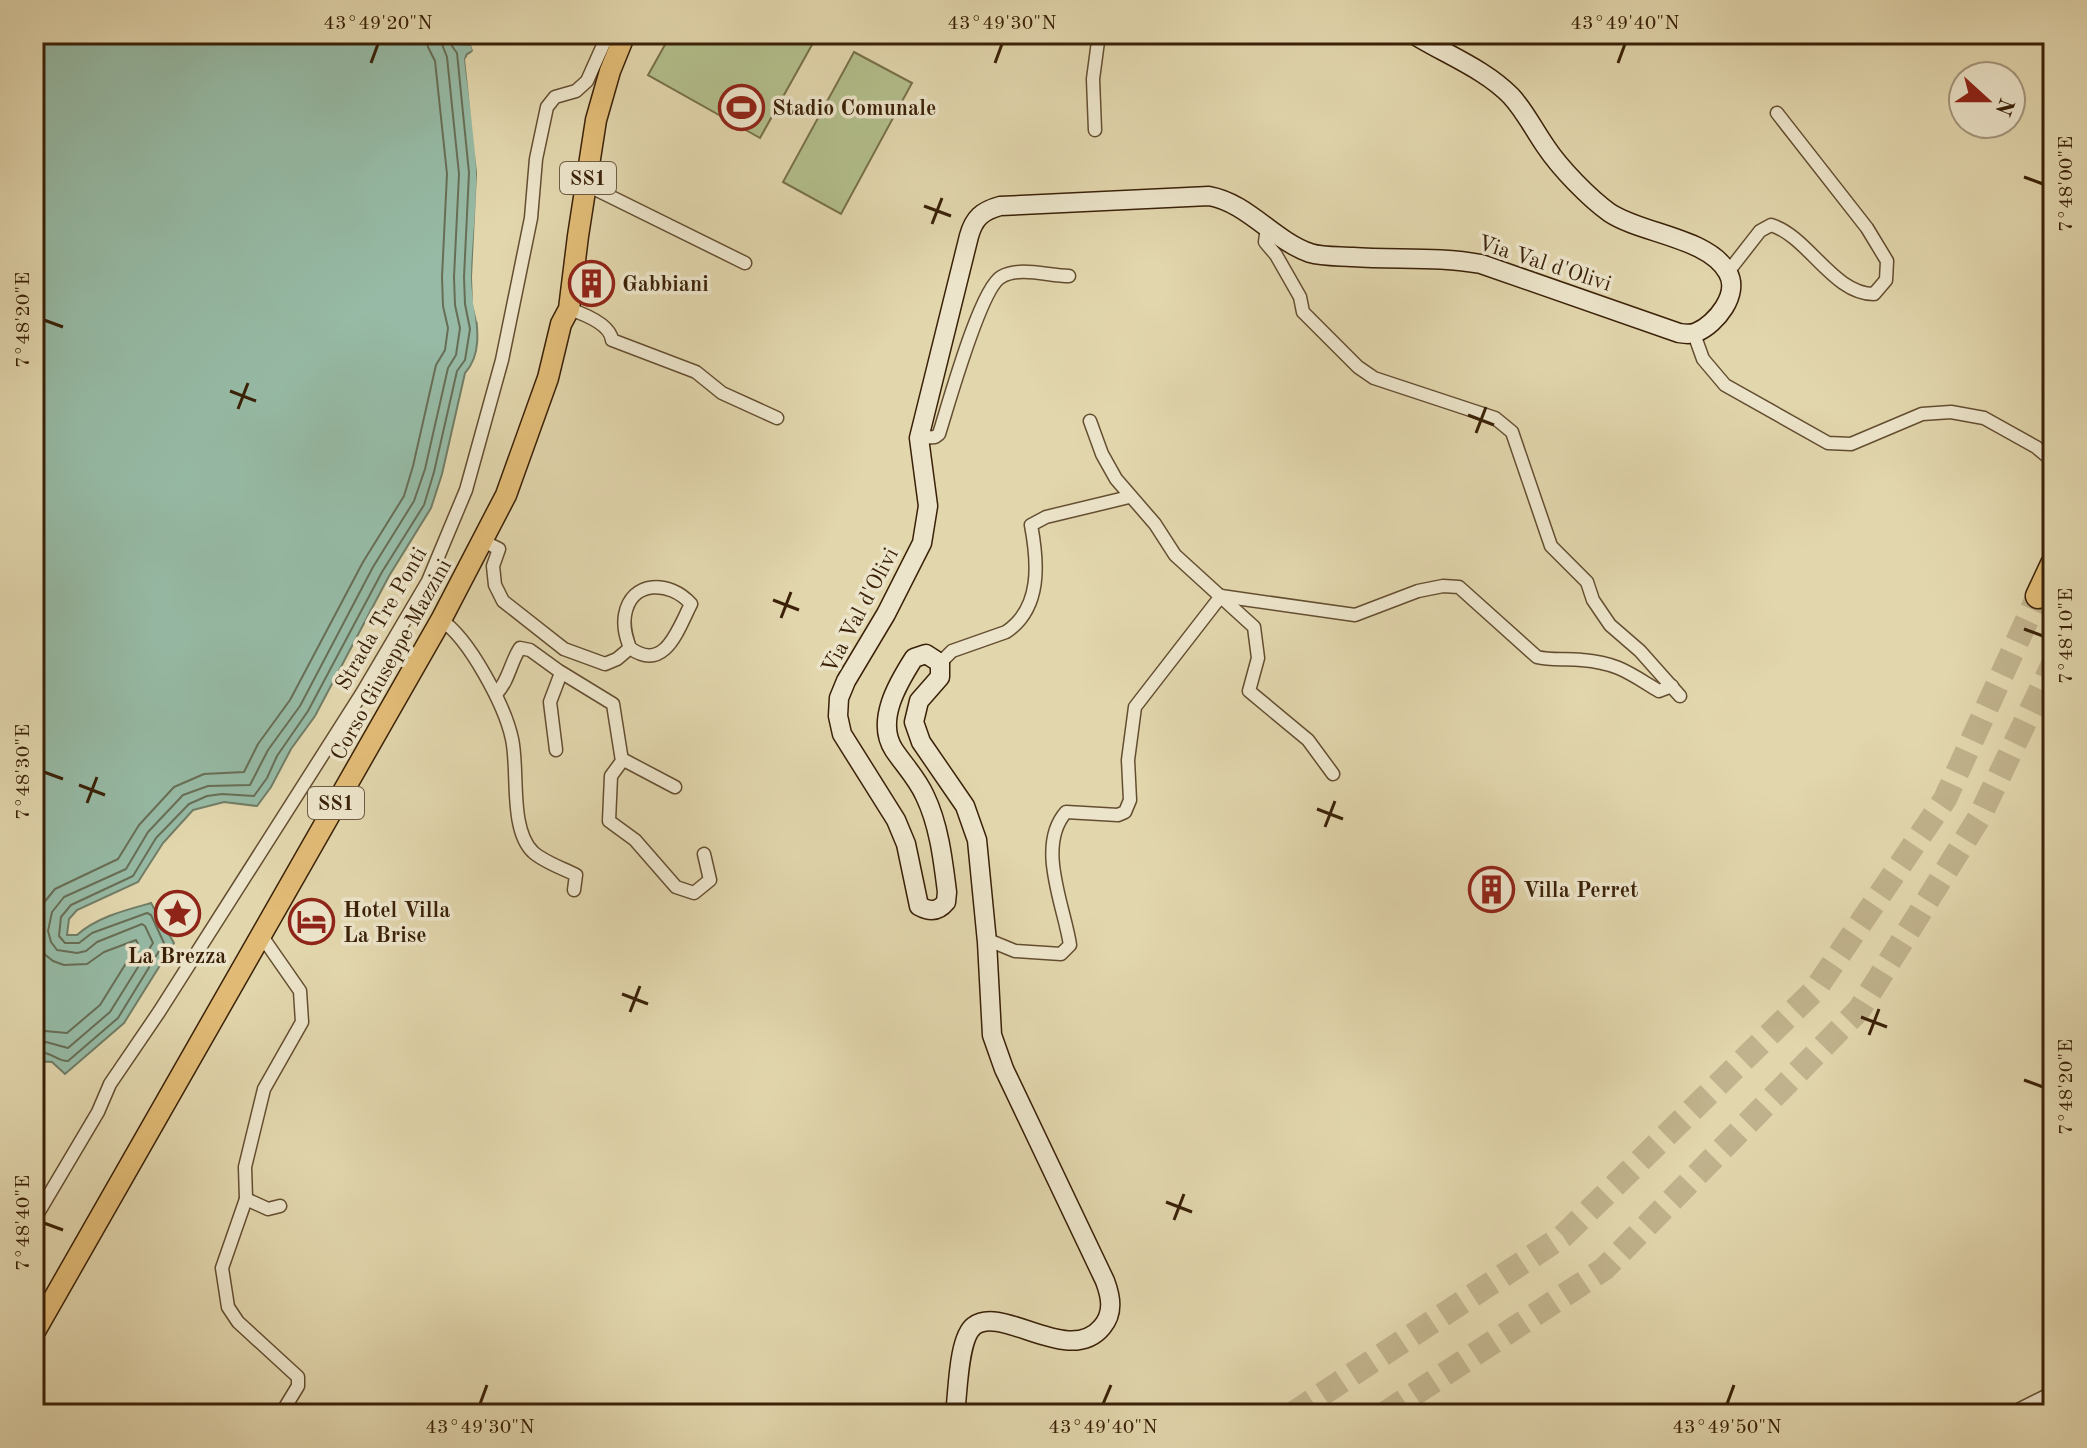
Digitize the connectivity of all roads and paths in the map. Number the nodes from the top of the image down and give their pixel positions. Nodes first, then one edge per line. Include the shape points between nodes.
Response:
1 (608, 34) edge
2 (625, 34) edge
3 (1099, 34) edge
4 (1413, 34) edge
5 (1777, 113) dead end
6 (1095, 130) dead end
7 (587, 185) junction
8 (1267, 227) junction
9 (745, 263) dead end
10 (1728, 272) junction
11 (1069, 276) dead end
12 (569, 309) junction
13 (1694, 334) junction
14 (777, 418) dead end
15 (1090, 421) dead end
16 (919, 438) junction
17 (2053, 461) edge
18 (1129, 497) junction
19 (483, 541) junction
20 (2053, 564) edge
21 (1221, 596) junction
22 (2038, 596) tunnel mouth
23 (441, 620) junction
24 (630, 648) junction
25 (940, 663) junction
26 (561, 673) junction
27 (496, 694) junction
28 (556, 750) dead end
29 (622, 759) junction
30 (1333, 774) dead end
31 (675, 787) dead end
32 (704, 854) dead end
33 (574, 890) dead end
34 (261, 935) junction
35 (987, 942) junction
36 (246, 1199) junction
37 (280, 1206) dead end
38 (34, 1220) edge
39 (34, 1333) edge
40 (2053, 1377) edge
41 (281, 1413) edge
42 (955, 1414) edge
43 (2010, 1414) edge

1 - 38 street, Strada Tre Ponti via 587,81 576,91 555,97 547,107 502,360 466,490 428,581 362,693 110,1084
2 - 7 main road, Corso Giuseppe Mazzini / SS1 via 596,120
3 - 6 street via 1093,79
4 - 10 street via 1501,87 1551,155 1610,213 1709,253
5 - 10 street via 1867,228 1887,261 1886,280 1874,294 1855,291 1789,232 1771,225 1760,231
7 - 9 street
7 - 12 main road, Corso Giuseppe Mazzini / SS1
8 - 13 street, Via Val d'Olivi via 1321,255 1481,264 1668,331
8 - 16 street, Via Val d'Olivi via 1228,201 1209,196 1000,206 982,213 969,236
8 - 21 street via 1265,242 1300,297 1303,312 1358,367 1374,378 1495,418 1512,432 1551,546 1587,582 1610,625 1676,691 1659,691 1628,670 1601,662 1537,657 1459,587 1418,591 1355,615
10 - 13 street via 1731,287 1725,306
11 - 16 street via 1023,272 995,281 939,434
12 - 14 street via 605,327 612,340 696,372 722,393
12 - 19 main road, Corso Giuseppe Mazzini / SS1 via 529,435
13 - 17 street via 1703,359 1725,385 1828,443 1851,444 1922,414 1951,412 1984,418
15 - 18 street via 1102,454
16 - 25 street, Via Val d'Olivi via 928,506 922,543 846,681 838,716 852,754 896,820 917,901 927,911 946,902 940,849 927,800 892,747 887,718 914,658 926,654
18 - 21 street via 1175,555
18 - 25 street via 1031,525 1037,572 1028,607 1014,627 952,651
19 - 23 main road, Corso Giuseppe Mazzini / SS1
19 - 24 street via 499,549 493,566 503,601 564,649 605,664
20 - 22 highway
21 - 30 street via 1254,627 1258,658 1249,691 1308,740
21 - 35 street via 1135,707 1125,812 1066,812 1057,822 1054,870 1070,945 1061,954 1015,951
23 - 27 street via 454,629
23 - 34 main road, Corso Giuseppe Mazzini / SS1
24 - 24 street via 624,630 631,600 651,586 664,586 691,604 668,649 655,655
25 - 35 street via 940,677 919,701 914,722 921,742 970,818
26 - 27 street via 520,648
26 - 28 street via 550,702
26 - 29 street via 613,704
27 - 33 street via 512,739 519,825 531,851 576,875
29 - 31 street
29 - 32 street via 611,776 609,821 635,840 676,887 694,893 710,880
34 - 36 street via 300,991 302,1022 264,1089 245,1167
34 - 39 main road, Corso Giuseppe Mazzini / SS1
35 - 42 street via 996,1050 1105,1281 1111,1305 1099,1331 1075,1340 999,1322 976,1324 965,1338
36 - 37 street via 268,1209
36 - 41 street via 222,1268 228,1307 298,1377
40 - 43 street via 2046,1396

